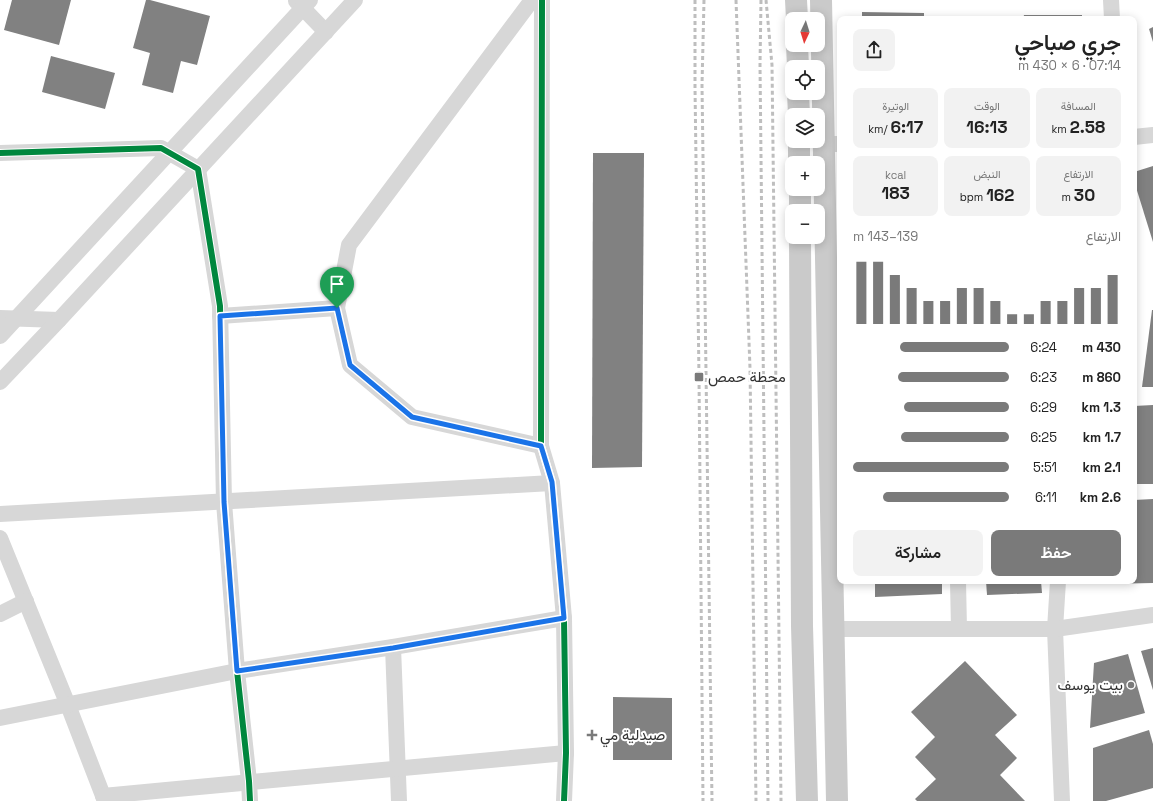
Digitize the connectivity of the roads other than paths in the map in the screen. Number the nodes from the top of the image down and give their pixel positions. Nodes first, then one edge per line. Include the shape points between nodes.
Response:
1 (355, 0) edge
2 (532, 0) edge
3 (542, 0) edge
4 (796, 0) edge
5 (821, 0) edge
6 (1111, 0) edge
7 (303, 3) edge
8 (797, 12) edge
9 (1112, 16) edge
10 (326, 32) junction
11 (1137, 136) edge
12 (1153, 136) edge
13 (832, 144) edge
14 (0, 153) edge
15 (170, 153) junction
16 (198, 169) junction
17 (800, 244) edge
18 (337, 308) junction
19 (220, 316) junction
20 (0, 318) edge
21 (16, 318) junction
22 (59, 320) junction
23 (0, 336) edge
24 (0, 382) edge
25 (541, 446) junction
26 (552, 482) junction
27 (224, 502) junction
28 (0, 514) edge
29 (0, 538) edge
30 (958, 584) edge
31 (1058, 584) edge
32 (26, 601) junction
33 (0, 614) edge
34 (1153, 615) edge
35 (564, 618) junction
36 (835, 629) junction
37 (959, 629) junction
38 (1055, 629) junction
39 (393, 648) junction
40 (237, 671) junction
41 (68, 704) junction
42 (0, 718) edge
43 (566, 753) junction
44 (397, 769) junction
45 (249, 781) junction
46 (104, 799) edge
47 (250, 801) edge
48 (399, 801) edge
49 (564, 801) edge
50 (807, 801) edge
51 (837, 801) edge
52 (1062, 801) edge

1 - 10 street
2 - 18 street via 349,245
3 - 25 street
4 - 8 main road
5 - 13 main road
6 - 9 street
7 - 10 street
7 - 15 street
10 - 16 street
11 - 12 street
13 - 36 main road
14 - 15 street via 161,148
15 - 16 street
15 - 21 street
16 - 19 street
16 - 22 street
17 - 50 main road via 802,626
18 - 19 street
18 - 25 street via 350,365 412,417
19 - 27 street
20 - 21 street
21 - 22 street
21 - 23 street
22 - 24 street
25 - 26 street
26 - 27 street
26 - 35 street
27 - 28 street
27 - 40 street
29 - 32 street
30 - 37 street
31 - 38 street
32 - 33 street
32 - 41 street
34 - 38 street
35 - 39 street
35 - 43 street
36 - 37 street
36 - 51 main road
37 - 38 street
38 - 52 street
39 - 40 street
39 - 44 street
40 - 41 street
40 - 45 street
41 - 42 street
41 - 46 street
43 - 44 street
43 - 49 street
44 - 45 street
44 - 48 street
45 - 46 street
45 - 47 street

